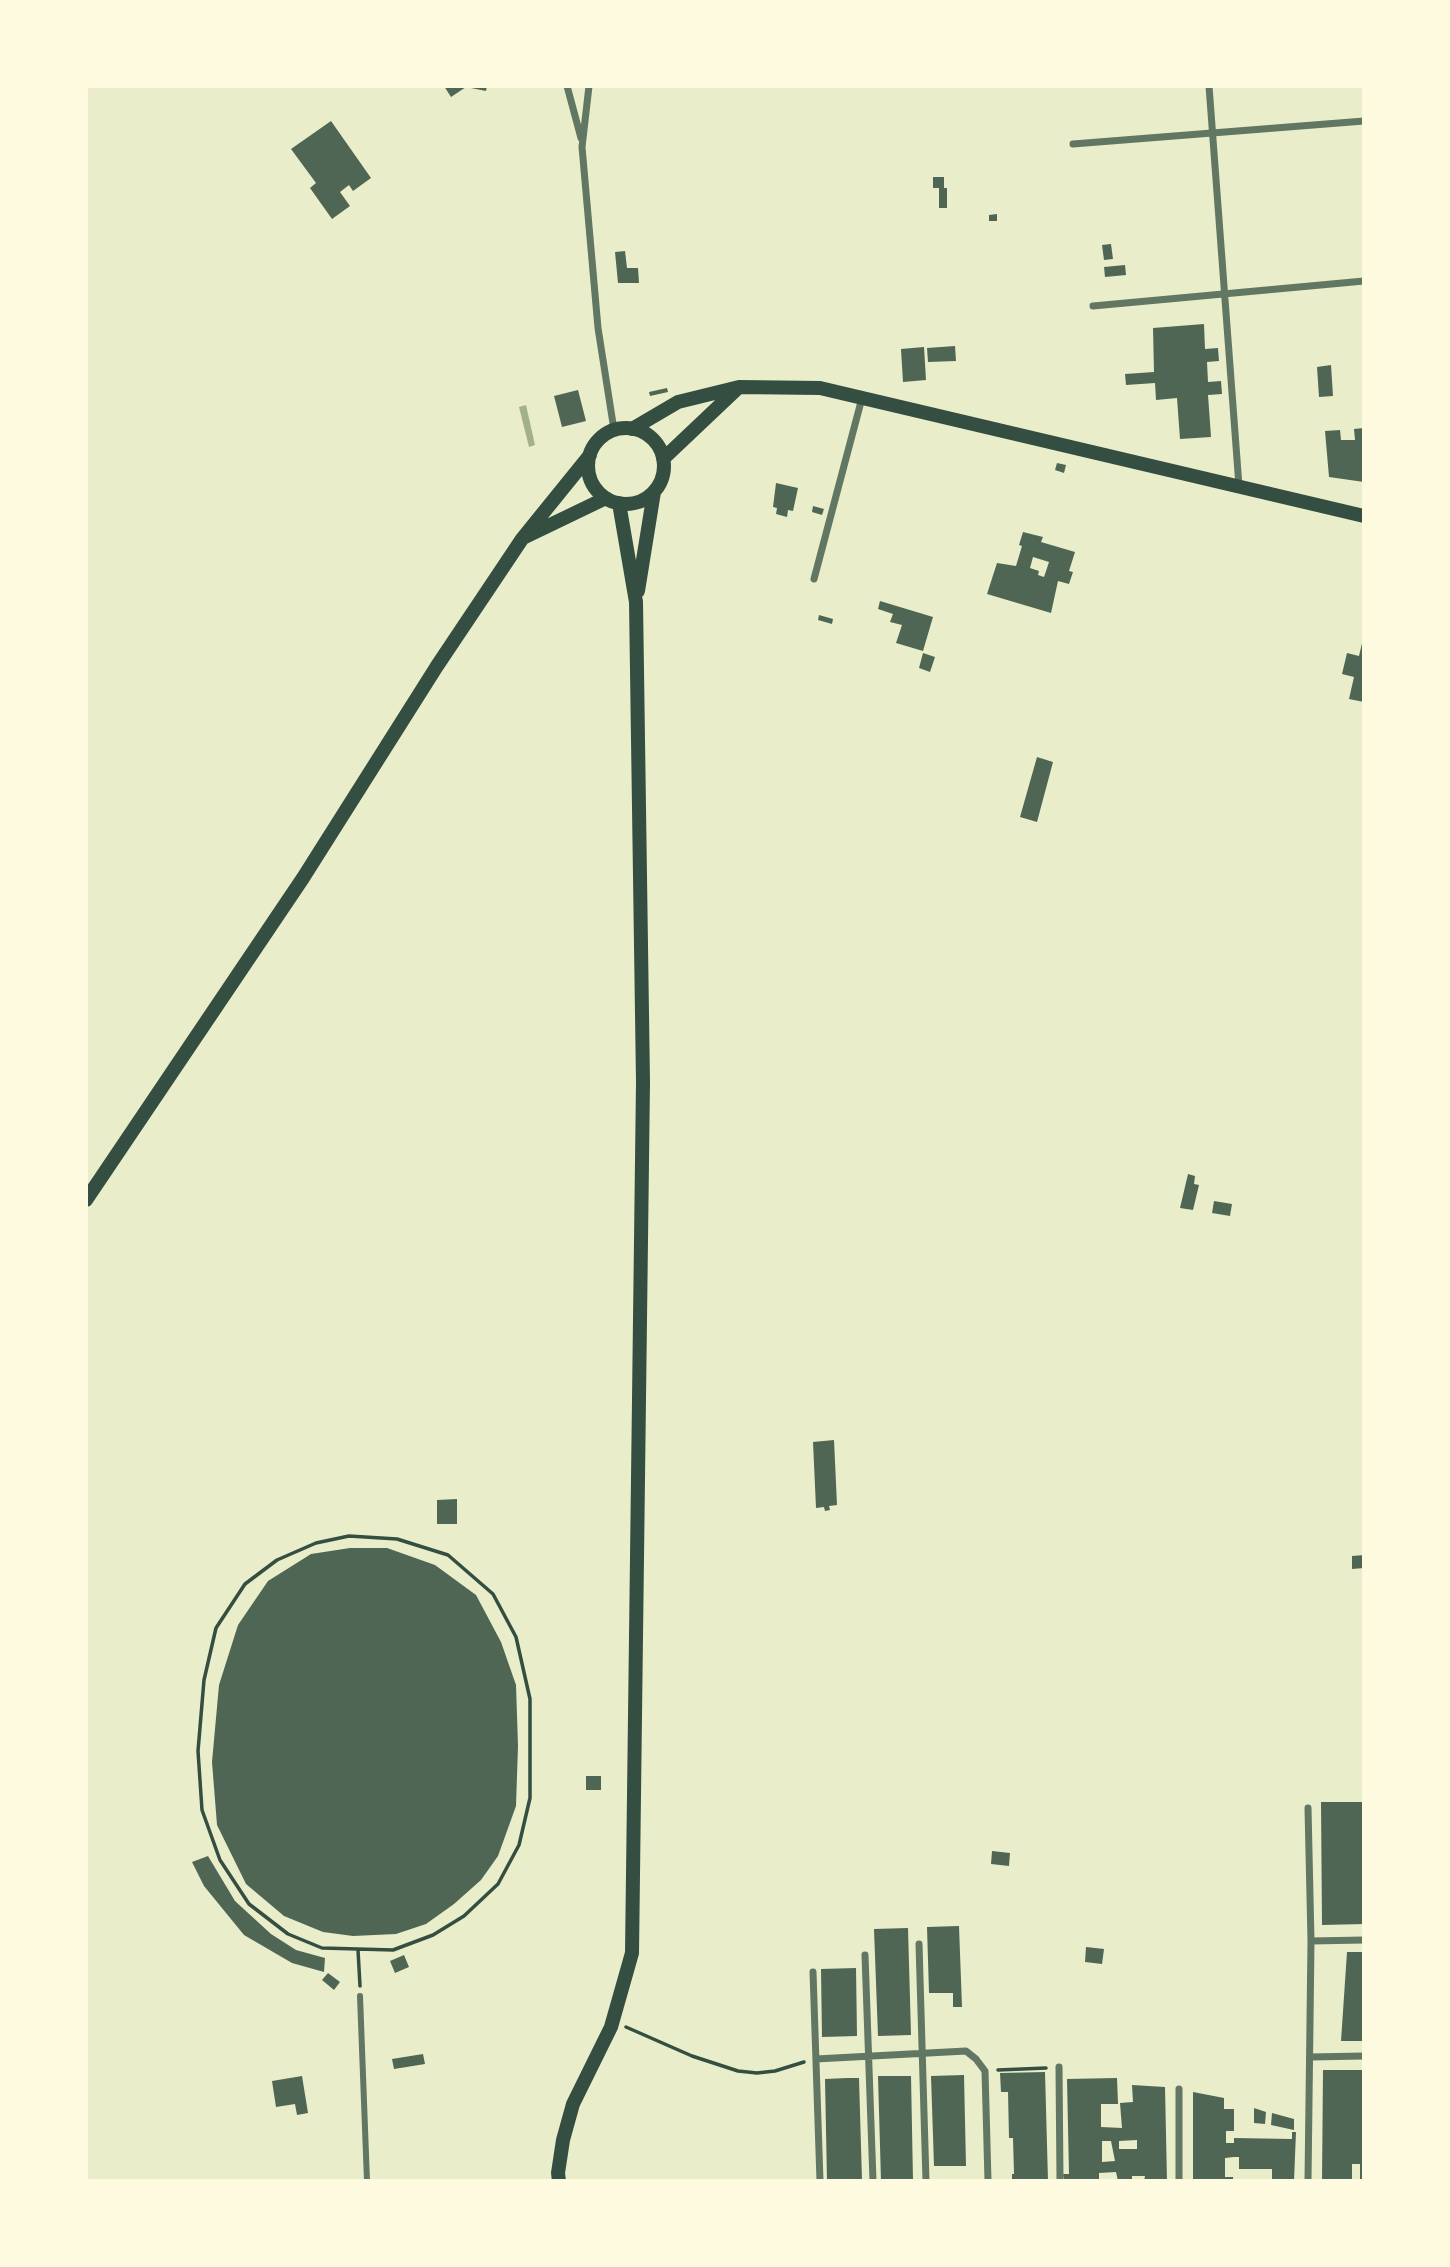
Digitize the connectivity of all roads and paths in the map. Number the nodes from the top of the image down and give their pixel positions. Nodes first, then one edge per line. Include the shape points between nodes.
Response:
1 (567, 86) edge
2 (589, 86) edge
3 (1209, 86) edge
4 (1364, 121) edge
5 (1213, 132) junction
6 (582, 142) junction
7 (1073, 144) dead end
8 (1364, 281) edge
9 (1226, 294) junction
10 (1093, 306) dead end
11 (739, 387) junction
12 (862, 398) junction
13 (632, 429) junction
14 (614, 430) junction
15 (590, 455) junction
16 (663, 459) junction
17 (1239, 486) junction
18 (654, 492) junction
19 (612, 501) junction
20 (1364, 516) edge
21 (522, 539) junction
22 (814, 579) dead end
23 (636, 602) junction
24 (86, 1200) edge
25 (1308, 1808) dead end
26 (1364, 1940) edge
27 (1311, 1941) junction
28 (919, 1944) dead end
29 (358, 1950) junction
30 (865, 1955) dead end
31 (813, 1972) dead end
32 (360, 1996) joint
33 (613, 2021) junction
34 (923, 2053) junction
35 (869, 2056) junction
36 (1364, 2056) edge
37 (1310, 2057) junction
38 (816, 2059) junction
39 (1059, 2067) joint
40 (985, 2071) junction
41 (1180, 2089) dead end
42 (367, 2181) edge
43 (559, 2181) edge
44 (820, 2181) edge
45 (873, 2181) edge
46 (926, 2181) edge
47 (988, 2181) edge
48 (1060, 2181) edge
49 (1179, 2181) edge
50 (1308, 2181) edge

1 - 6 street
2 - 6 street
3 - 5 street
4 - 5 street
5 - 7 street
5 - 9 street
6 - 14 street via 598,328
8 - 9 street
9 - 10 street
9 - 17 street
11 - 12 main road via 820,388
11 - 13 main road via 678,402
11 - 16 main road
12 - 17 main road
12 - 22 street
13 - 14 main road
13 - 16 main road via 650,437
14 - 15 main road via 599,440
15 - 19 main road via 592,481
15 - 21 main road
16 - 18 main road via 662,478
17 - 20 main road
18 - 19 main road via 641,501
18 - 23 main road
19 - 21 main road
19 - 23 main road
21 - 24 main road via 303,878
23 - 33 main road via 643,1082 634,1873 632,1953
25 - 27 street
26 - 27 street
27 - 37 street
28 - 34 street
29 - 29 path via 393,1950 433,1935 464,1916 498,1884 519,1845 530,1798 530,1699 516,1637 493,1594 448,1555 397,1539 349,1536 316,1543 277,1560 245,1584 216,1628 204,1680 198,1751 202,1810 220,1860 249,1904 288,1934 322,1948
29 - 32 path
30 - 35 street
31 - 38 street
32 - 42 street
33 - 38 path via 738,2071 775,2071
33 - 43 main road via 573,2104
34 - 35 street
34 - 40 street via 966,2051
34 - 46 street
35 - 38 street
35 - 45 street
36 - 37 street
37 - 50 street
38 - 44 street
39 - 40 path
39 - 48 street
40 - 47 street
41 - 49 street

